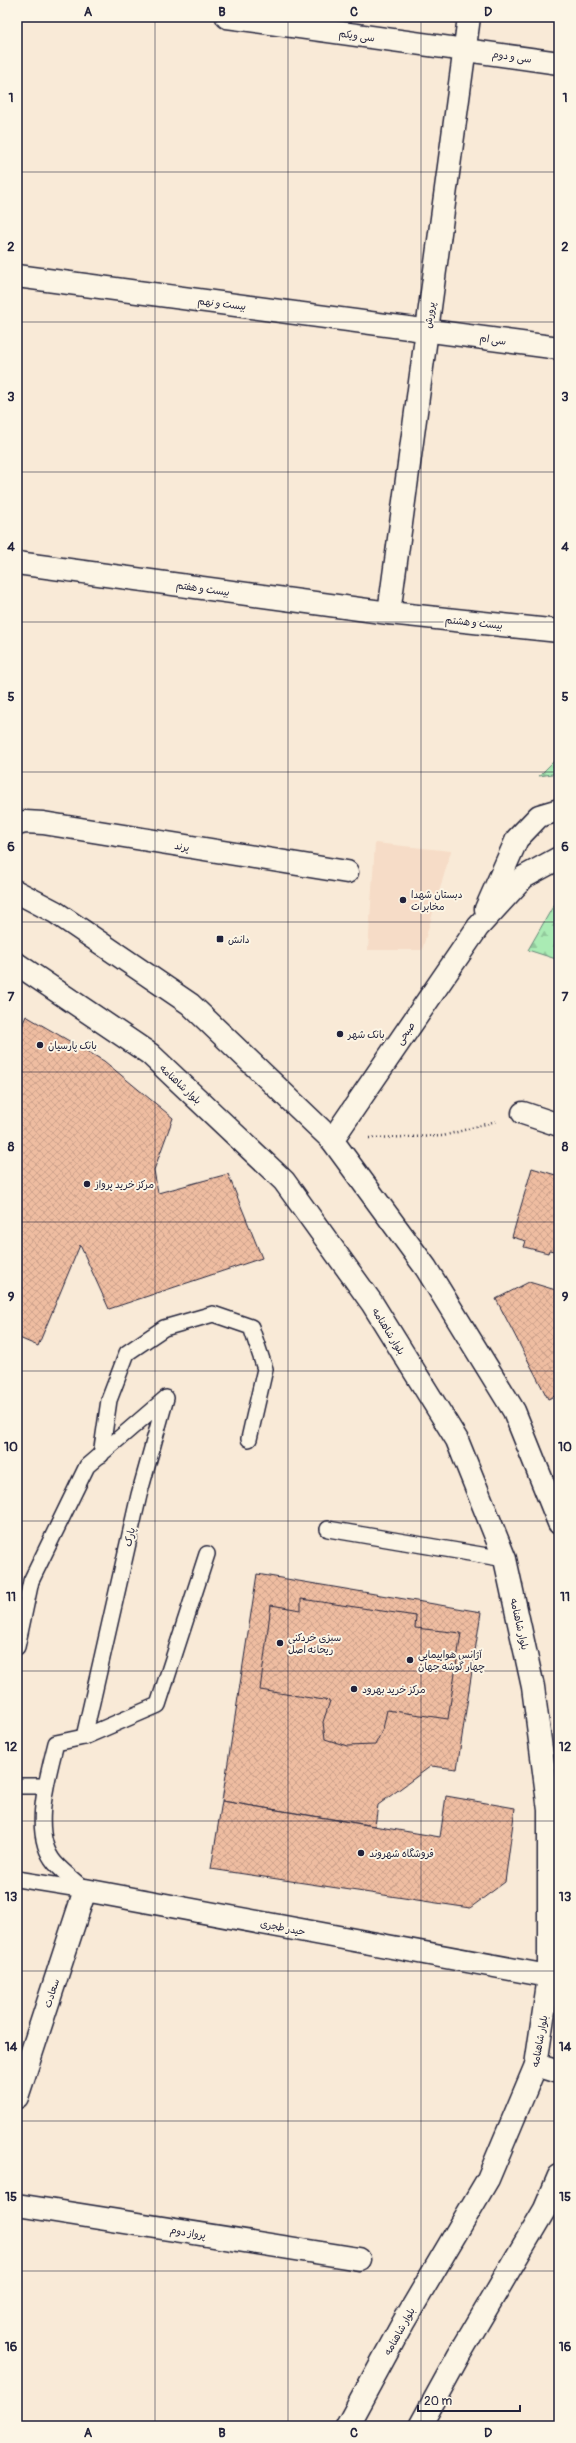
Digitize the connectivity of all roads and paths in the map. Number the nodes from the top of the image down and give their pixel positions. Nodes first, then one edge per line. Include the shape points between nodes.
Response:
1 (227, 17) edge
2 (469, 17) edge
3 (464, 49) junction
4 (559, 63) edge
5 (17, 276) edge
6 (427, 330) junction
7 (559, 348) edge
8 (17, 563) edge
9 (389, 613) junction
10 (559, 631) edge
11 (559, 810) edge
12 (17, 824) edge
13 (559, 858) edge
14 (347, 872) dead end
15 (17, 892) edge
16 (478, 927) junction
17 (19, 968) edge
18 (523, 1113) joint
19 (559, 1125) edge
20 (332, 1140) junction
21 (249, 1439) dead end
22 (101, 1455) junction
23 (559, 1523) edge
24 (328, 1529) dead end
25 (207, 1554) dead end
26 (505, 1559) junction
27 (17, 1647) edge
28 (84, 1737) junction
29 (17, 1786) edge
30 (45, 1786) junction
31 (18, 1881) edge
32 (85, 1890) junction
33 (554, 1977) edge
34 (536, 2065) junction
35 (559, 2072) edge
36 (17, 2097) edge
37 (559, 2176) edge
38 (17, 2205) edge
39 (359, 2259) dead end
40 (347, 2426) edge
41 (420, 2426) edge

1 - 3 street, سی ویکم
2 - 3 street, پرورش
3 - 4 street, سی و دوم
3 - 6 street, پرورش
5 - 6 street, بیست و نهم
6 - 7 street, سی ام
6 - 9 street, پرورش
8 - 9 street, بیست و هفتم
9 - 10 street, بیست و هشتم
11 - 16 street, صبحی via 540,816 518,839
12 - 14 street, پرند via 43,824
13 - 16 street, صبحی via 524,877
15 - 20 street via 55,912 190,1004
16 - 20 street, صبحی
17 - 26 street, بلوار شاهنامه via 150,1054 284,1181 372,1303 457,1440
18 - 19 street
18 - 20 path via 443,1136
20 - 23 street via 426,1268 514,1412
21 - 22 lane via 265,1369 251,1327 213,1314 164,1328 127,1353 109,1400
22 - 27 lane, پارک via 87,1466 32,1581
22 - 28 lane, پارک via 166,1398 139,1495
24 - 26 lane
25 - 28 lane via 158,1705
26 - 33 street, بلوار شاهنامه via 534,1687 549,1810
28 - 30 lane via 56,1743
29 - 30 lane
30 - 32 lane via 42,1837 54,1862
31 - 32 lane, حیدر طجری
32 - 33 street, حیدر طجری
32 - 36 street, سعادت
33 - 34 street, بلوار شاهنامه
34 - 35 street
34 - 40 street, بلوار شاهنامه via 488,2179 403,2323
37 - 41 street via 545,2209
38 - 39 street, پرواز دوم

